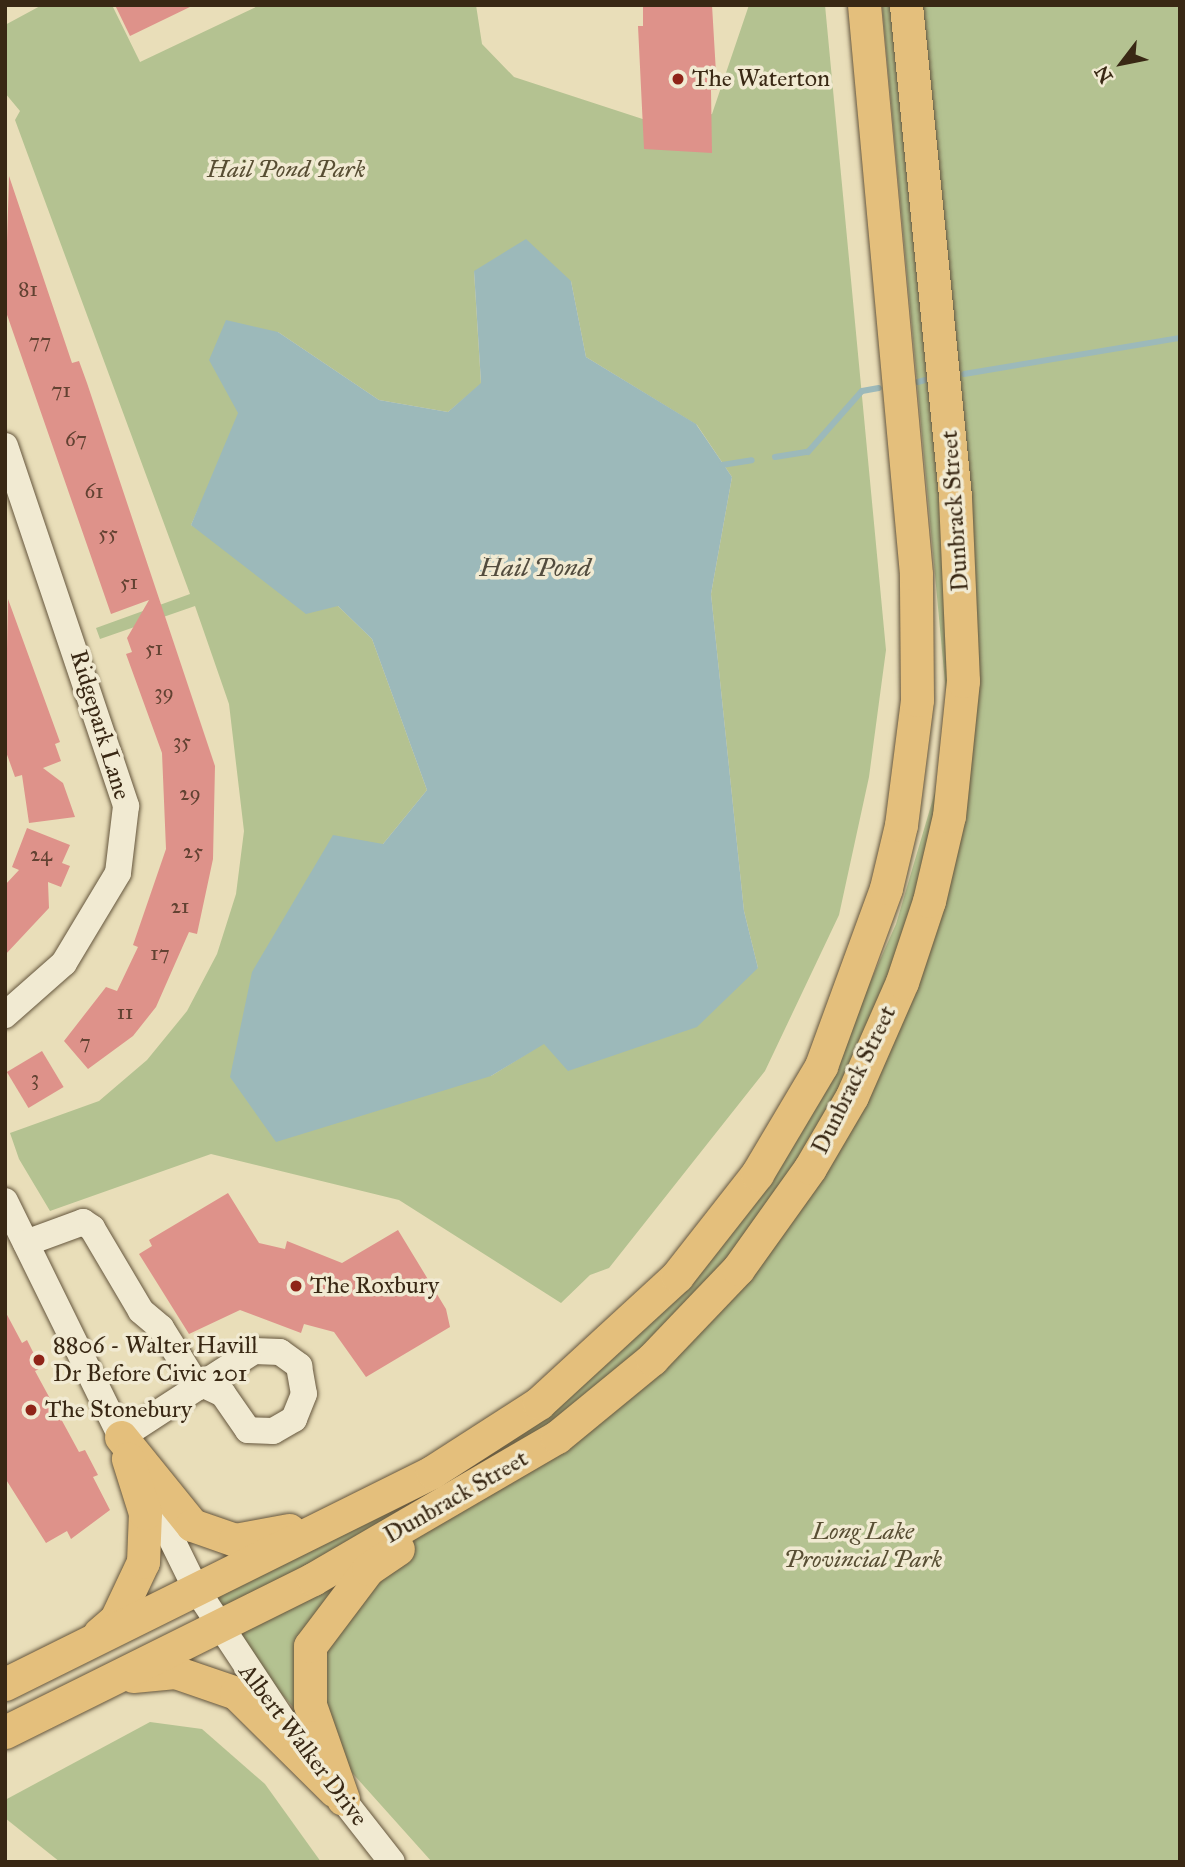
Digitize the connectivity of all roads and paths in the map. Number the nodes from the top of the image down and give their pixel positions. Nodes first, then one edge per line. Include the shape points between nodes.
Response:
1 (864, 5) edge
2 (906, 5) edge
3 (5, 446) edge
4 (5, 1015) edge
5 (5, 1200) edge
6 (26, 1243) junction
7 (121, 1437) junction
8 (444, 1507) junction
9 (342, 1515) junction
10 (196, 1589) junction
11 (218, 1626) junction
12 (84, 1647) junction
13 (117, 1680) junction
14 (5, 1684) edge
15 (5, 1732) edge
16 (343, 1799) junction
17 (391, 1862) edge

1 - 9 main road, Dunbrack Street via 918,638 901,825 869,948 821,1066 757,1174 677,1276 539,1402 432,1472
2 - 8 main road, Dunbrack Street via 964,635 954,782 921,925 852,1096 788,1202 737,1269 590,1412
3 - 4 street, Ridgepark Lane via 126,806 118,873 64,964
5 - 6 street, Albert Walker Drive
6 - 7 street, Albert Walker Drive
6 - 7 street via 83,1222 92,1228 141,1311 161,1328 200,1385
7 - 9 main road via 170,1502 216,1536 266,1536
7 - 10 street, Albert Walker Drive
7 - 12 main road via 145,1513 143,1562 116,1619
8 - 11 main road, Dunbrack Street
8 - 16 main road via 368,1569 310,1646 310,1705
9 - 10 main road, Dunbrack Street
10 - 11 street, Albert Walker Drive
10 - 12 main road, Dunbrack Street
11 - 13 main road, Dunbrack Street
11 - 16 street, Albert Walker Drive
12 - 14 main road, Dunbrack Street
13 - 15 main road, Dunbrack Street
13 - 16 main road via 174,1672 236,1693
16 - 17 street, Albert Walker Drive

